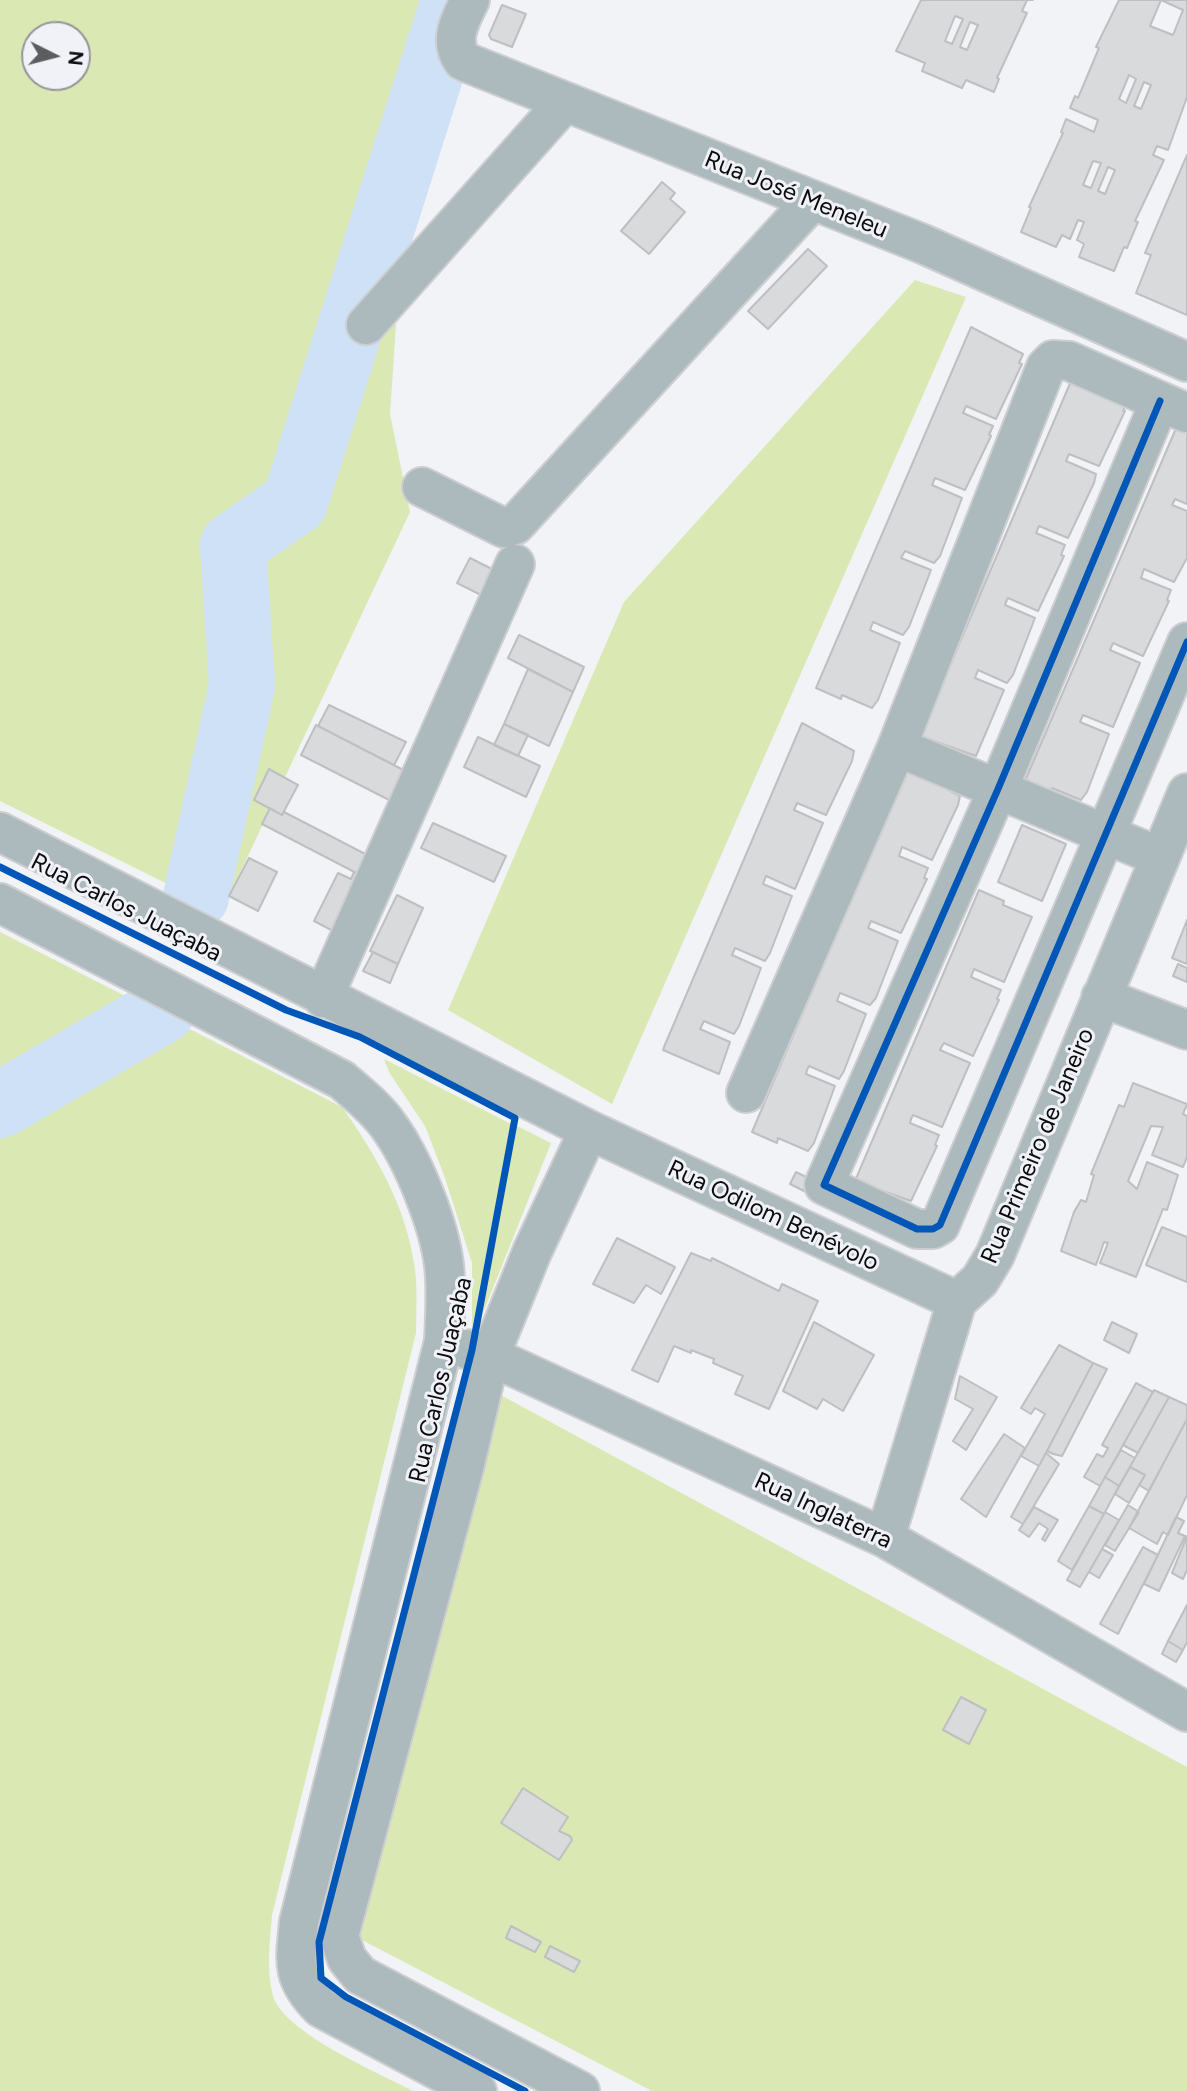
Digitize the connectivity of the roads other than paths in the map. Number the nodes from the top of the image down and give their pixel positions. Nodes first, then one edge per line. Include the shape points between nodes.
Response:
1 (470, 0) edge
2 (564, 103) junction
3 (812, 201) junction
4 (366, 325) dead end
5 (1187, 362) edge
6 (1173, 407) edge
7 (422, 487) dead end
8 (515, 564) dead end
9 (1187, 642) edge
10 (897, 747) junction
11 (998, 789) junction
12 (1187, 793) edge
13 (0, 832) edge
14 (1104, 834) junction
15 (1160, 857) junction
16 (0, 903) edge
17 (1101, 997) junction
18 (323, 998) junction
19 (1187, 1030) edge
20 (747, 1093) dead end
21 (589, 1130) junction
22 (957, 1301) junction
23 (444, 1341) junction
24 (490, 1356) junction
25 (886, 1538) junction
26 (1187, 1712) edge
27 (477, 2091) edge
28 (580, 2091) edge

1 - 2 street, Rua José Meneleu via 455,36 456,52 463,61
2 - 3 street, Rua José Meneleu
2 - 4 street
3 - 5 street, Rua José Meneleu via 923,244
3 - 7 street via 515,525 504,528
6 - 10 street via 1069,361 1052,360 1046,367
6 - 11 street
8 - 18 street
9 - 14 street
10 - 11 street
10 - 20 street
11 - 14 street
11 - 14 street via 824,1185 917,1229 940,1224
12 - 15 street, Rua Primeiro de Janeiro
13 - 18 street, Rua Carlos Juaçaba
14 - 15 street
15 - 17 street, Rua Primeiro de Janeiro
16 - 23 street, Rua Carlos Juaçaba via 342,1080 372,1105 400,1143 438,1237 446,1288
17 - 19 street
17 - 22 street, Rua Primeiro de Janeiro via 995,1255 979,1280
18 - 21 street, Rua Carlos Juaçaba
21 - 22 street, Rua Odilom Benévolo
21 - 24 street, Rua Carlos Juaçaba
22 - 25 street, Rua Primeiro de Janeiro
23 - 24 street, Rua Inglaterra
23 - 27 street, Rua Carlos Juaçaba via 299,1922 295,1958 302,1987 321,2008
24 - 25 street, Rua Inglaterra
24 - 28 street, Rua Carlos Juaçaba via 339,1936 347,1959 360,1975
25 - 26 street, Rua Inglaterra

